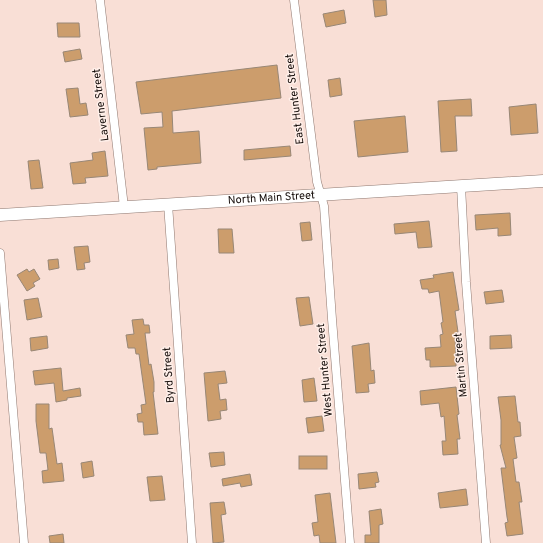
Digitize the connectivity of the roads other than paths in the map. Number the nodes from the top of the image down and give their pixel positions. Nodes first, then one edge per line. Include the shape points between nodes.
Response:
1 (100, 0) edge
2 (294, 0) edge
3 (543, 180) edge
4 (461, 186) junction
5 (321, 195) junction
6 (168, 204) junction
7 (124, 207) junction
8 (0, 215) edge
9 (0, 253) edge
10 (24, 543) edge
11 (192, 543) edge
12 (350, 543) edge
13 (486, 543) edge

1 - 7 street, Laverne Street
2 - 5 street, East Hunter Street via 317,182
3 - 4 main road, North Main Street
4 - 5 main road, North Main Street
4 - 13 street, Martin Street
5 - 6 main road, North Main Street
5 - 12 street, West Hunter Street via 324,206
6 - 7 main road, North Main Street
6 - 11 street, Byrd Street
7 - 8 main road, North Main Street
9 - 10 street

